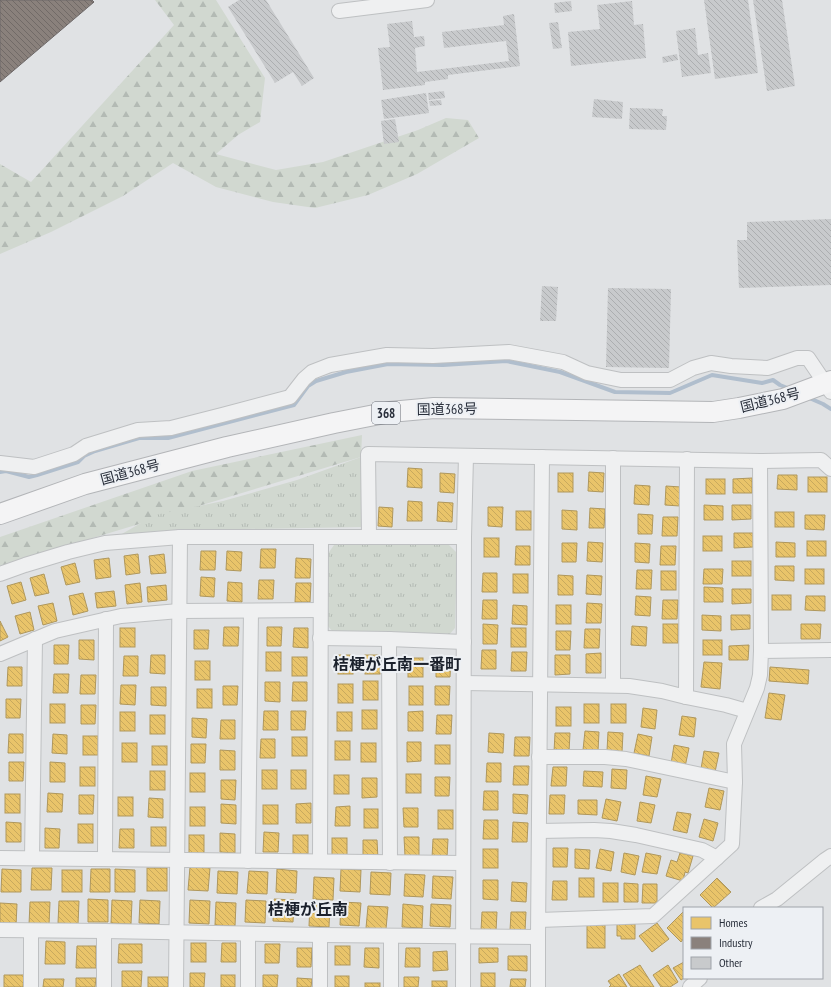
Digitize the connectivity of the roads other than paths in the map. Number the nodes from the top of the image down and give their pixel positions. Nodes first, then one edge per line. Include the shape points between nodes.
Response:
1 (427, 0) edge
2 (339, 11) dead end
3 (826, 386) edge
4 (466, 456) junction
5 (542, 457) junction
6 (614, 458) junction
7 (687, 459) junction
8 (760, 461) junction
9 (0, 463) edge
10 (831, 470) edge
11 (0, 514) edge
12 (369, 536) junction
13 (180, 537) junction
14 (321, 537) junction
15 (464, 537) junction
16 (0, 574) edge
17 (320, 610) junction
18 (179, 611) junction
19 (251, 611) junction
20 (106, 619) junction
21 (320, 638) junction
22 (35, 639) junction
23 (389, 639) junction
24 (464, 642) junction
25 (831, 650) edge
26 (761, 651) junction
27 (0, 654) edge
28 (464, 683) junction
29 (539, 684) junction
30 (613, 685) junction
31 (686, 697) junction
32 (747, 711) junction
33 (539, 756) junction
34 (735, 782) junction
35 (539, 831) junction
36 (831, 856) edge
37 (0, 858) edge
38 (32, 858) junction
39 (717, 858) junction
40 (105, 859) junction
41 (177, 860) junction
42 (248, 861) junction
43 (320, 861) junction
44 (390, 863) junction
45 (463, 863) junction
46 (763, 907) edge
47 (539, 920) junction
48 (0, 930) edge
49 (31, 931) junction
50 (104, 931) junction
51 (177, 933) junction
52 (248, 934) junction
53 (320, 935) junction
54 (391, 936) junction
55 (462, 936) junction
56 (538, 937) junction
57 (699, 979) edge
58 (30, 987) edge
59 (104, 987) edge
60 (176, 987) edge
61 (248, 987) edge
62 (320, 987) edge
63 (391, 987) edge
64 (463, 987) edge
65 (538, 987) edge
66 (690, 987) edge

1 - 2 street
3 - 9 street via 808,358 797,358 768,368 711,363 693,368 670,380 620,380 587,373 563,362 509,352 433,356 387,355 330,365 312,372 290,396 268,403 171,428 138,430 86,446 74,454 34,467
3 - 11 highway, 国道368号 / 368 via 783,399 713,412 434,408 390,412 123,473 71,488
4 - 5 street
4 - 12 street via 368,454
4 - 15 street
5 - 6 street
5 - 29 street
6 - 7 street
6 - 30 street
7 - 8 street
7 - 31 street
8 - 10 street via 821,460
8 - 26 street
12 - 14 street
12 - 15 street
13 - 14 street
13 - 16 street via 105,543
13 - 18 street
14 - 17 street
15 - 24 street
17 - 19 street
17 - 21 street
18 - 19 street
18 - 20 street
18 - 41 street
19 - 42 street
20 - 22 street via 55,631
20 - 40 street
21 - 23 street
21 - 43 street
22 - 27 street
22 - 38 street
23 - 24 street
23 - 44 street
24 - 28 street
25 - 26 street
26 - 32 street via 760,675
28 - 29 street
28 - 45 street
29 - 30 street
29 - 33 street
30 - 31 street via 645,688
31 - 32 street
32 - 34 street via 734,744
33 - 34 street via 626,759
33 - 35 street
34 - 39 street via 732,844
35 - 39 street via 611,831 702,850
35 - 47 street
36 - 46 street via 777,899
37 - 38 street
38 - 40 street
39 - 47 street via 653,916
40 - 41 street
41 - 42 street
41 - 51 street
42 - 43 street
43 - 44 street
44 - 45 street
45 - 55 street
47 - 56 street
48 - 49 street
49 - 50 street
49 - 58 street
50 - 51 street
50 - 59 street
51 - 52 street
51 - 60 street
52 - 53 street
52 - 61 street
53 - 54 street
53 - 62 street
54 - 55 street
54 - 63 street
55 - 56 street
55 - 64 street
56 - 65 street
57 - 66 street

